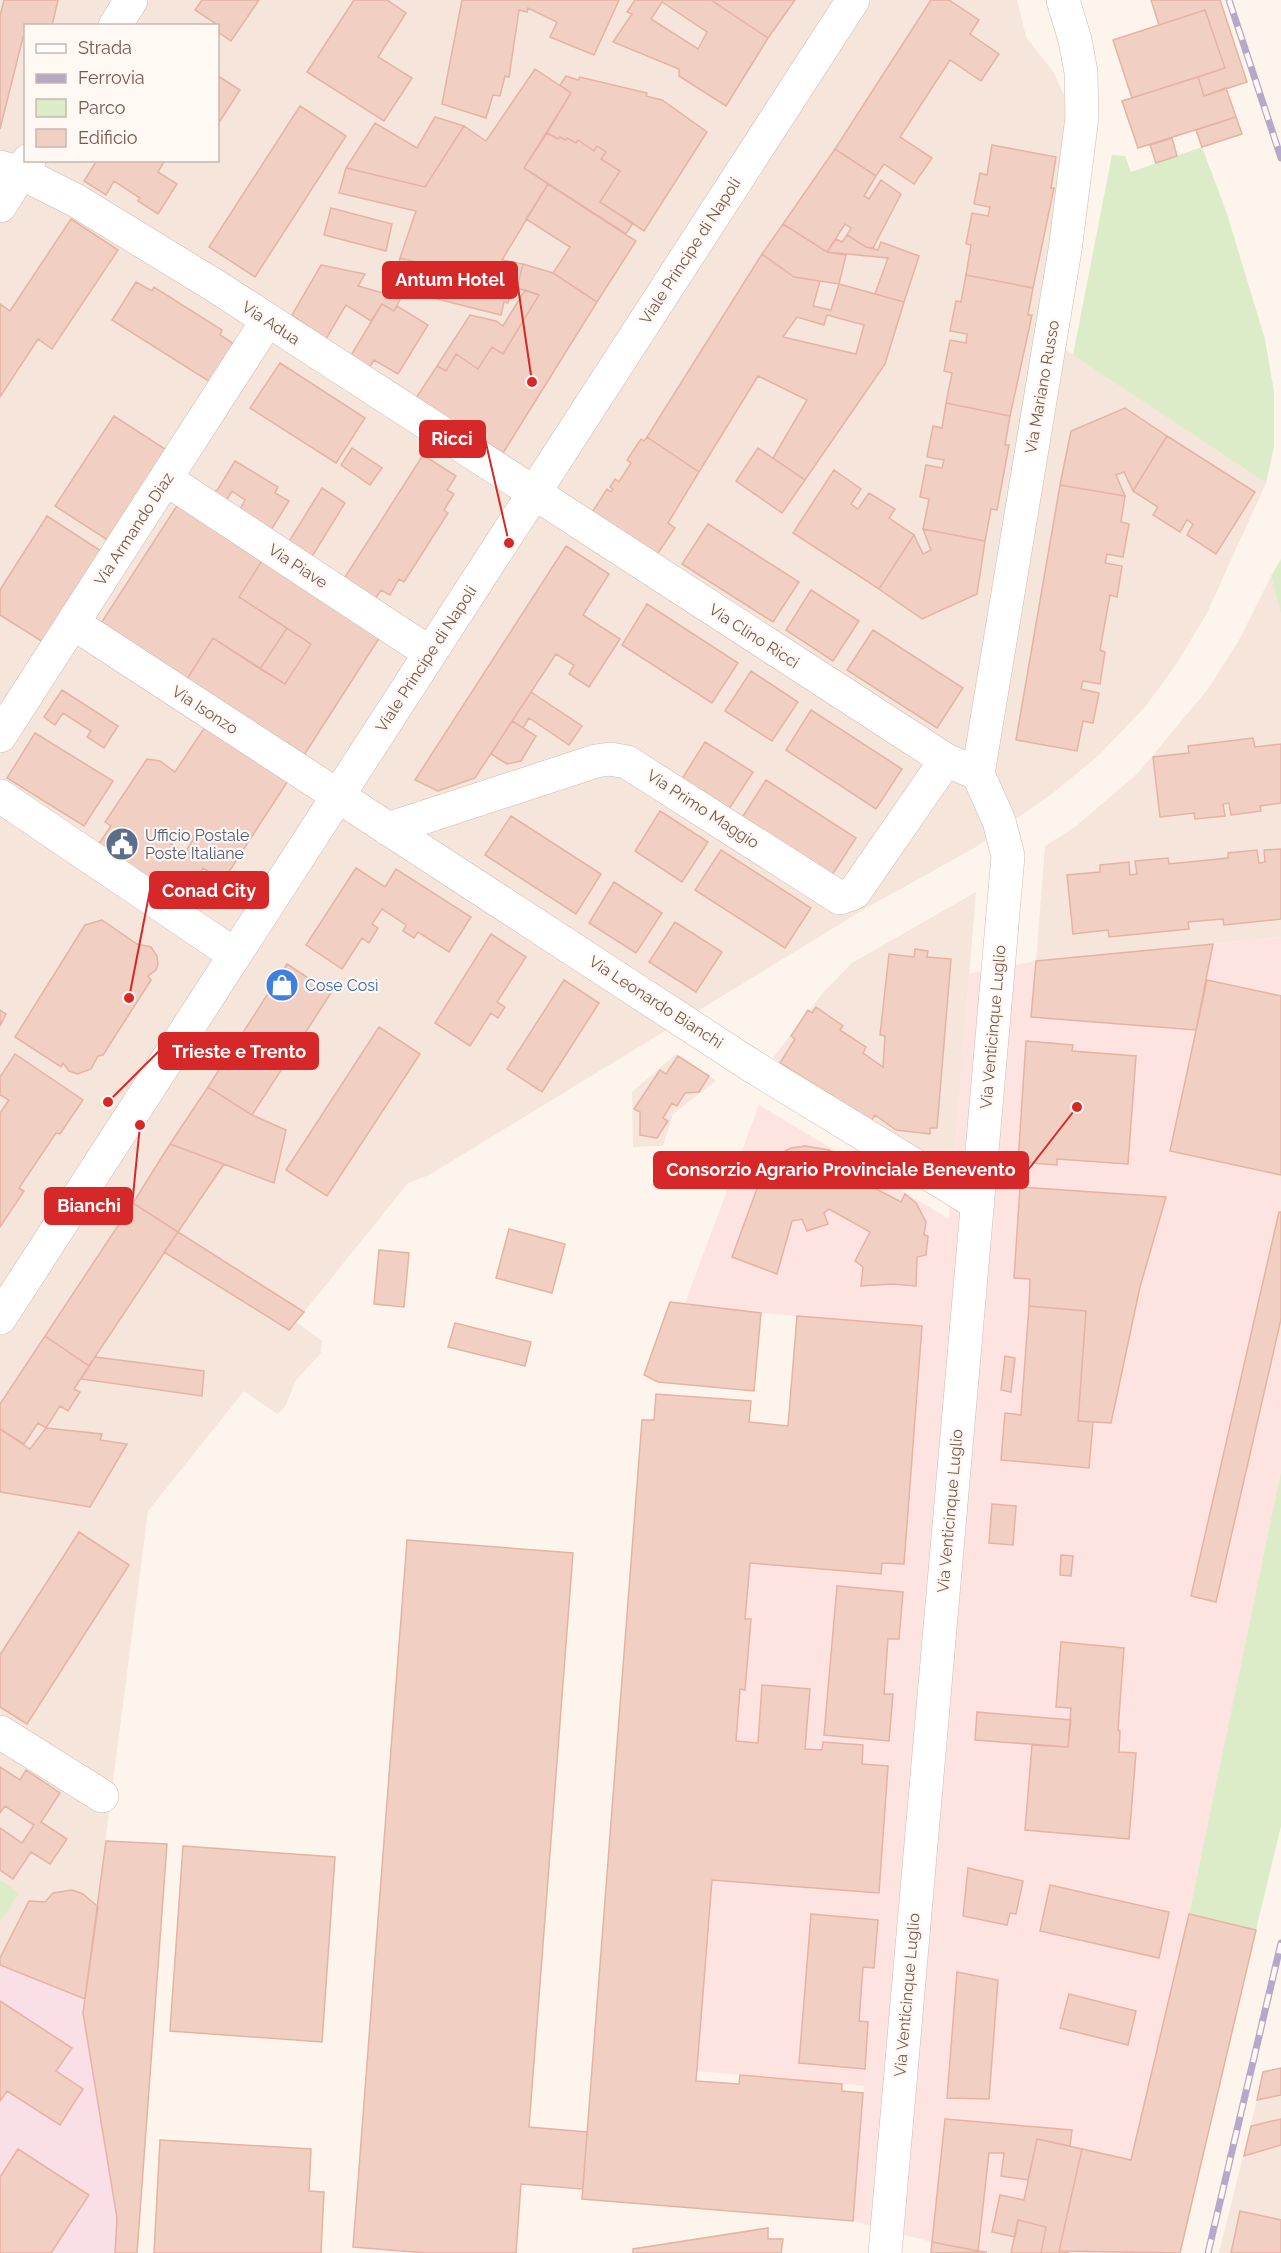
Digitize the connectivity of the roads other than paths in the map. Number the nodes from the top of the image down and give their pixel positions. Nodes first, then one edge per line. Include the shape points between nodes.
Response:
1 (131, 0) edge
2 (853, 0) edge
3 (1063, 0) edge
4 (116, 24) edge
5 (17, 167) edge
6 (0, 206) edge
7 (267, 321) junction
8 (166, 479) junction
9 (533, 494) junction
10 (73, 624) junction
11 (430, 653) junction
12 (0, 736) edge
13 (946, 760) junction
14 (978, 774) junction
15 (0, 796) edge
16 (337, 797) junction
17 (388, 829) junction
18 (234, 955) junction
19 (978, 1204) junction
20 (0, 1318) edge
21 (0, 1732) edge
22 (102, 1796) dead end
23 (885, 2253) edge

1 - 4 street
2 - 9 street, Viale Principe di Napoli
3 - 14 street, Via Mariano Russo via 1081,72 1082,117 1065,250
5 - 6 street
5 - 7 street, Via Adua
7 - 8 street, Via Armando Diaz
7 - 9 street, Via Adua
8 - 10 street, Via Armando Diaz
8 - 11 street, Via Piave
9 - 11 street, Viale Principe di Napoli
9 - 13 street, Via Clino Ricci
10 - 12 street, Via Armando Diaz
10 - 16 street, Via Isonzo
11 - 16 street, Viale Principe di Napoli
13 - 14 street, Via Clino Ricci
13 - 17 street, Via Primo Maggio via 854,893 840,898 627,762 610,759
14 - 19 street, Via Venticinque Luglio via 999,821 1008,856
15 - 18 street
16 - 17 street, Via Leonardo Bianchi
16 - 18 street, Viale Principe di Napoli
17 - 19 street, Via Leonardo Bianchi via 752,1066
18 - 20 street, Viale Principe di Napoli
19 - 23 street, Via Venticinque Luglio
21 - 22 street

